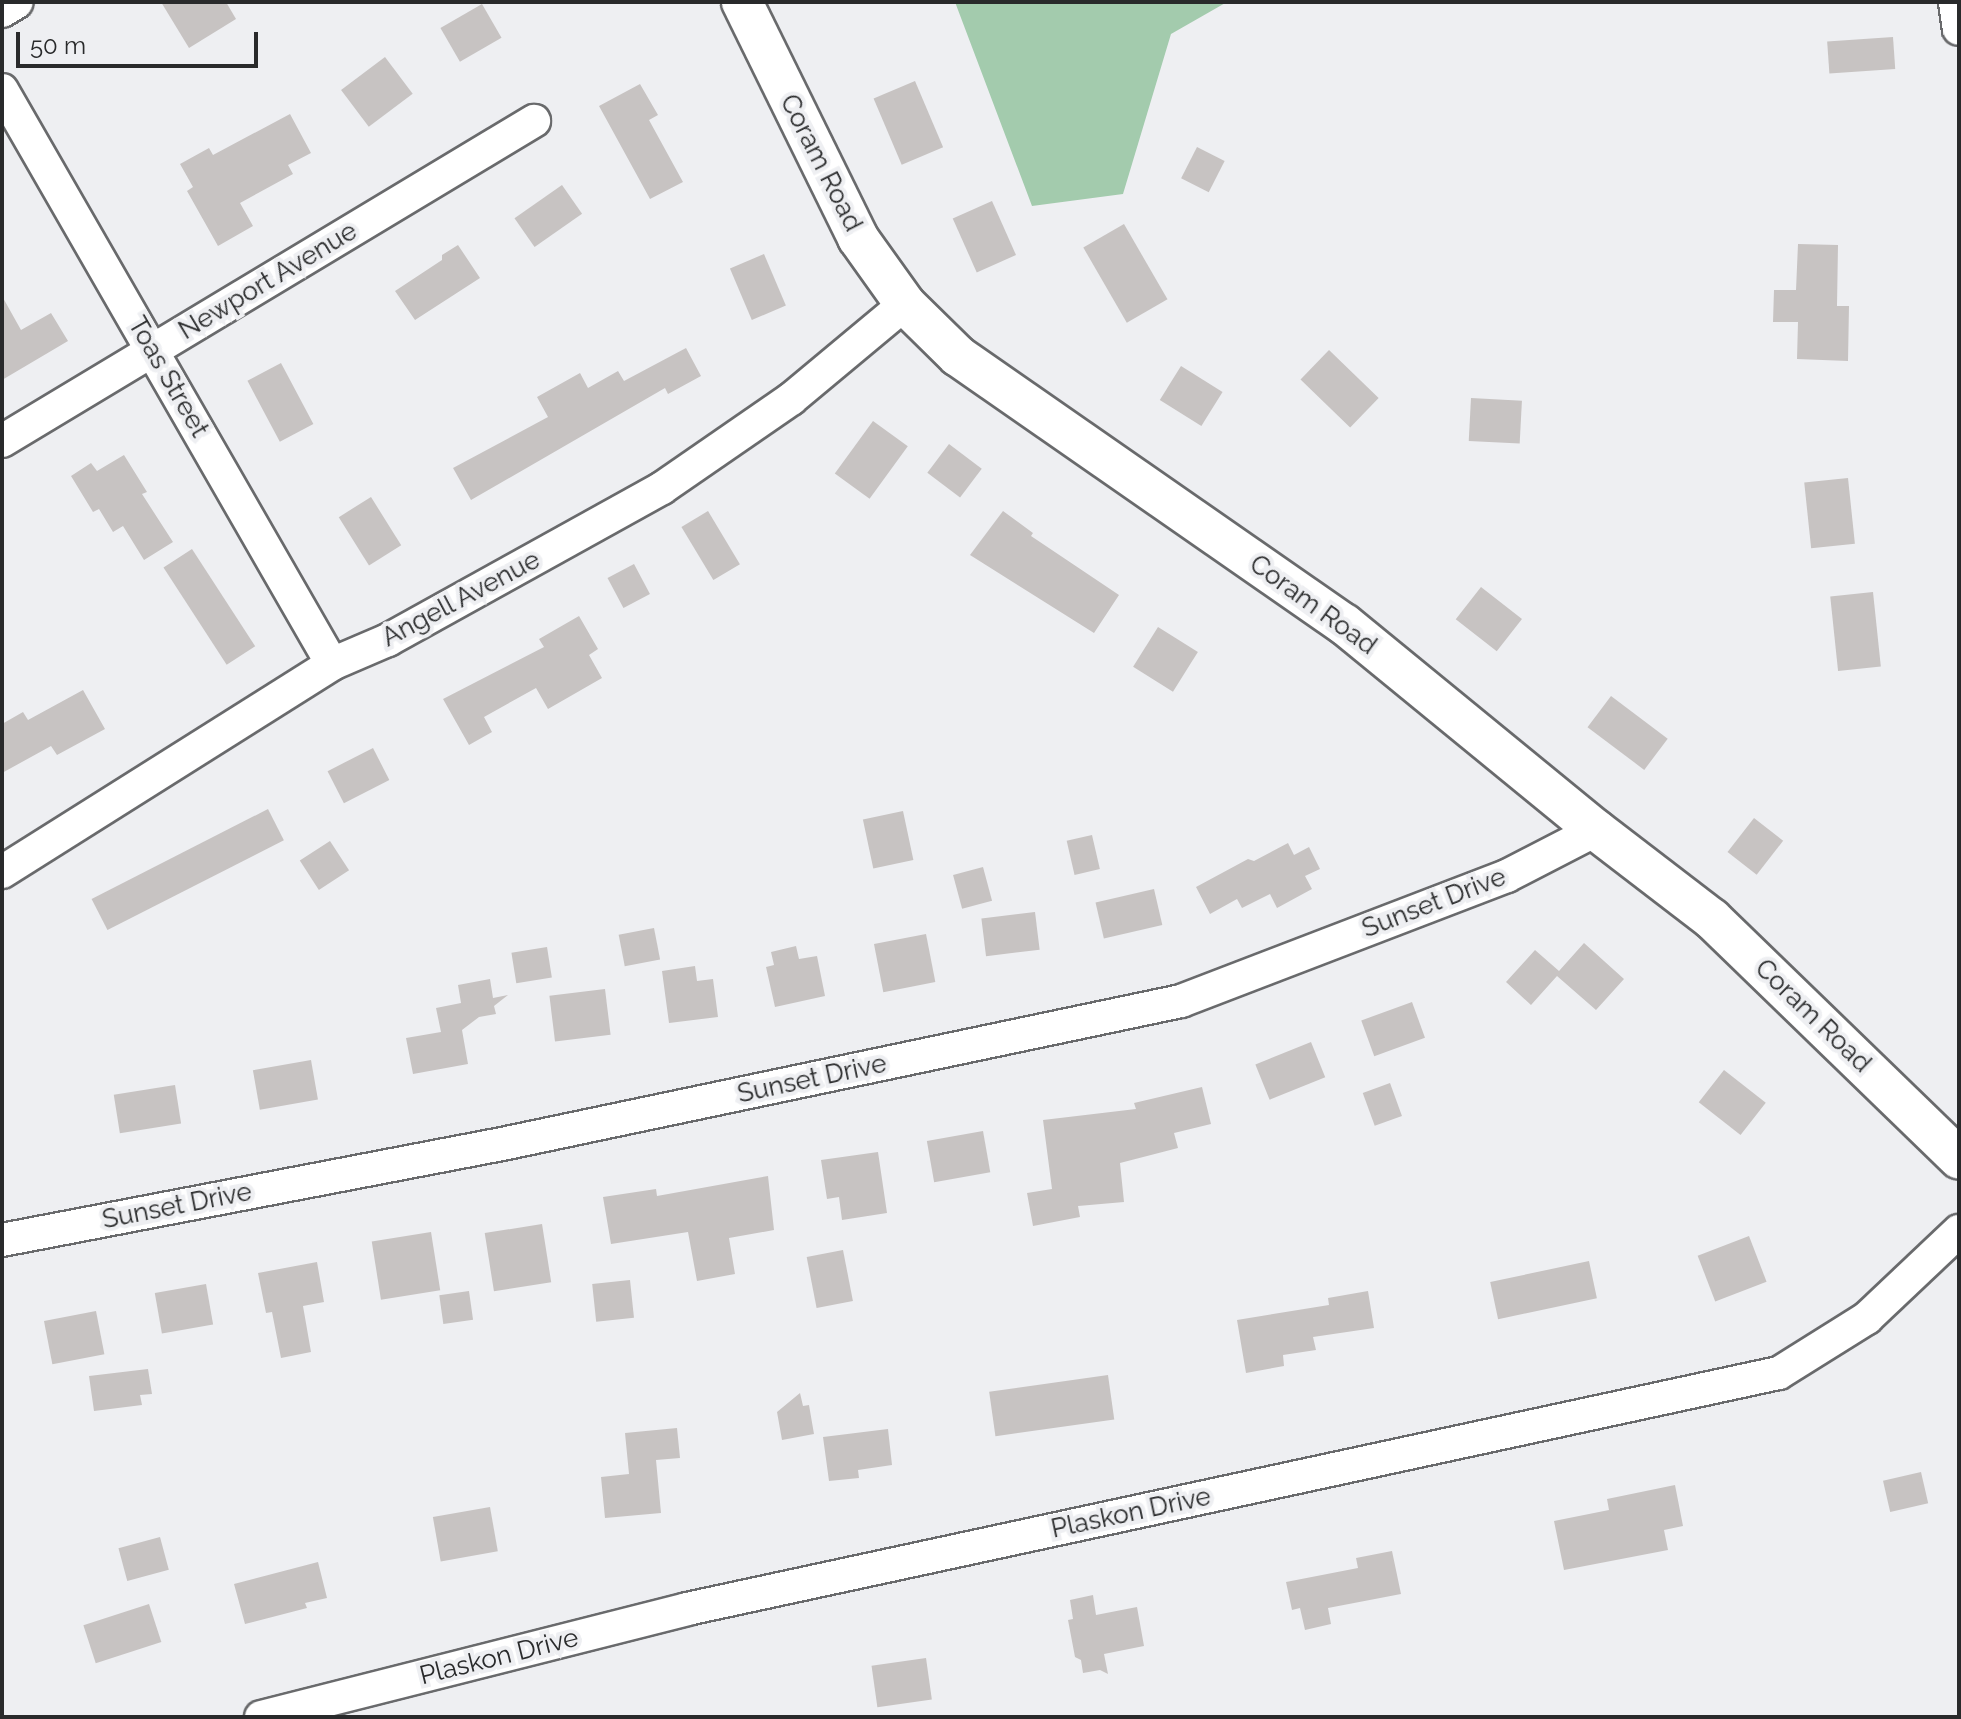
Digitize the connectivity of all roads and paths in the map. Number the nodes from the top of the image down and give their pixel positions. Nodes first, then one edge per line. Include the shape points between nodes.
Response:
1 (17, 2) edge
2 (742, 2) edge
3 (1955, 2) edge
4 (2, 11) edge
5 (1959, 29) edge
6 (2, 90) edge
7 (534, 121) dead end
8 (905, 304) junction
9 (152, 350) junction
10 (2, 441) edge
11 (332, 664) junction
12 (1596, 830) junction
13 (2, 872) edge
14 (1959, 1158) edge
15 (1959, 1231) edge
16 (2, 1240) edge
17 (261, 1717) edge

1 - 4 street
2 - 8 street, Coram Road via 858,238
3 - 5 street
6 - 9 street, Toas Street
7 - 9 street, Newport Avenue
8 - 11 street, Angell Avenue via 791,399 662,488 388,640
8 - 12 street, Coram Road via 958,356 1344,624
9 - 10 street, Newport Avenue
9 - 11 street, Toas Street
11 - 13 street, Angell Avenue
12 - 14 street, Coram Road via 1712,919
12 - 16 street, Sunset Drive via 1507,876 1181,1001 502,1144
15 - 17 street, Plaskon Drive via 1867,1318 1779,1373 687,1609

